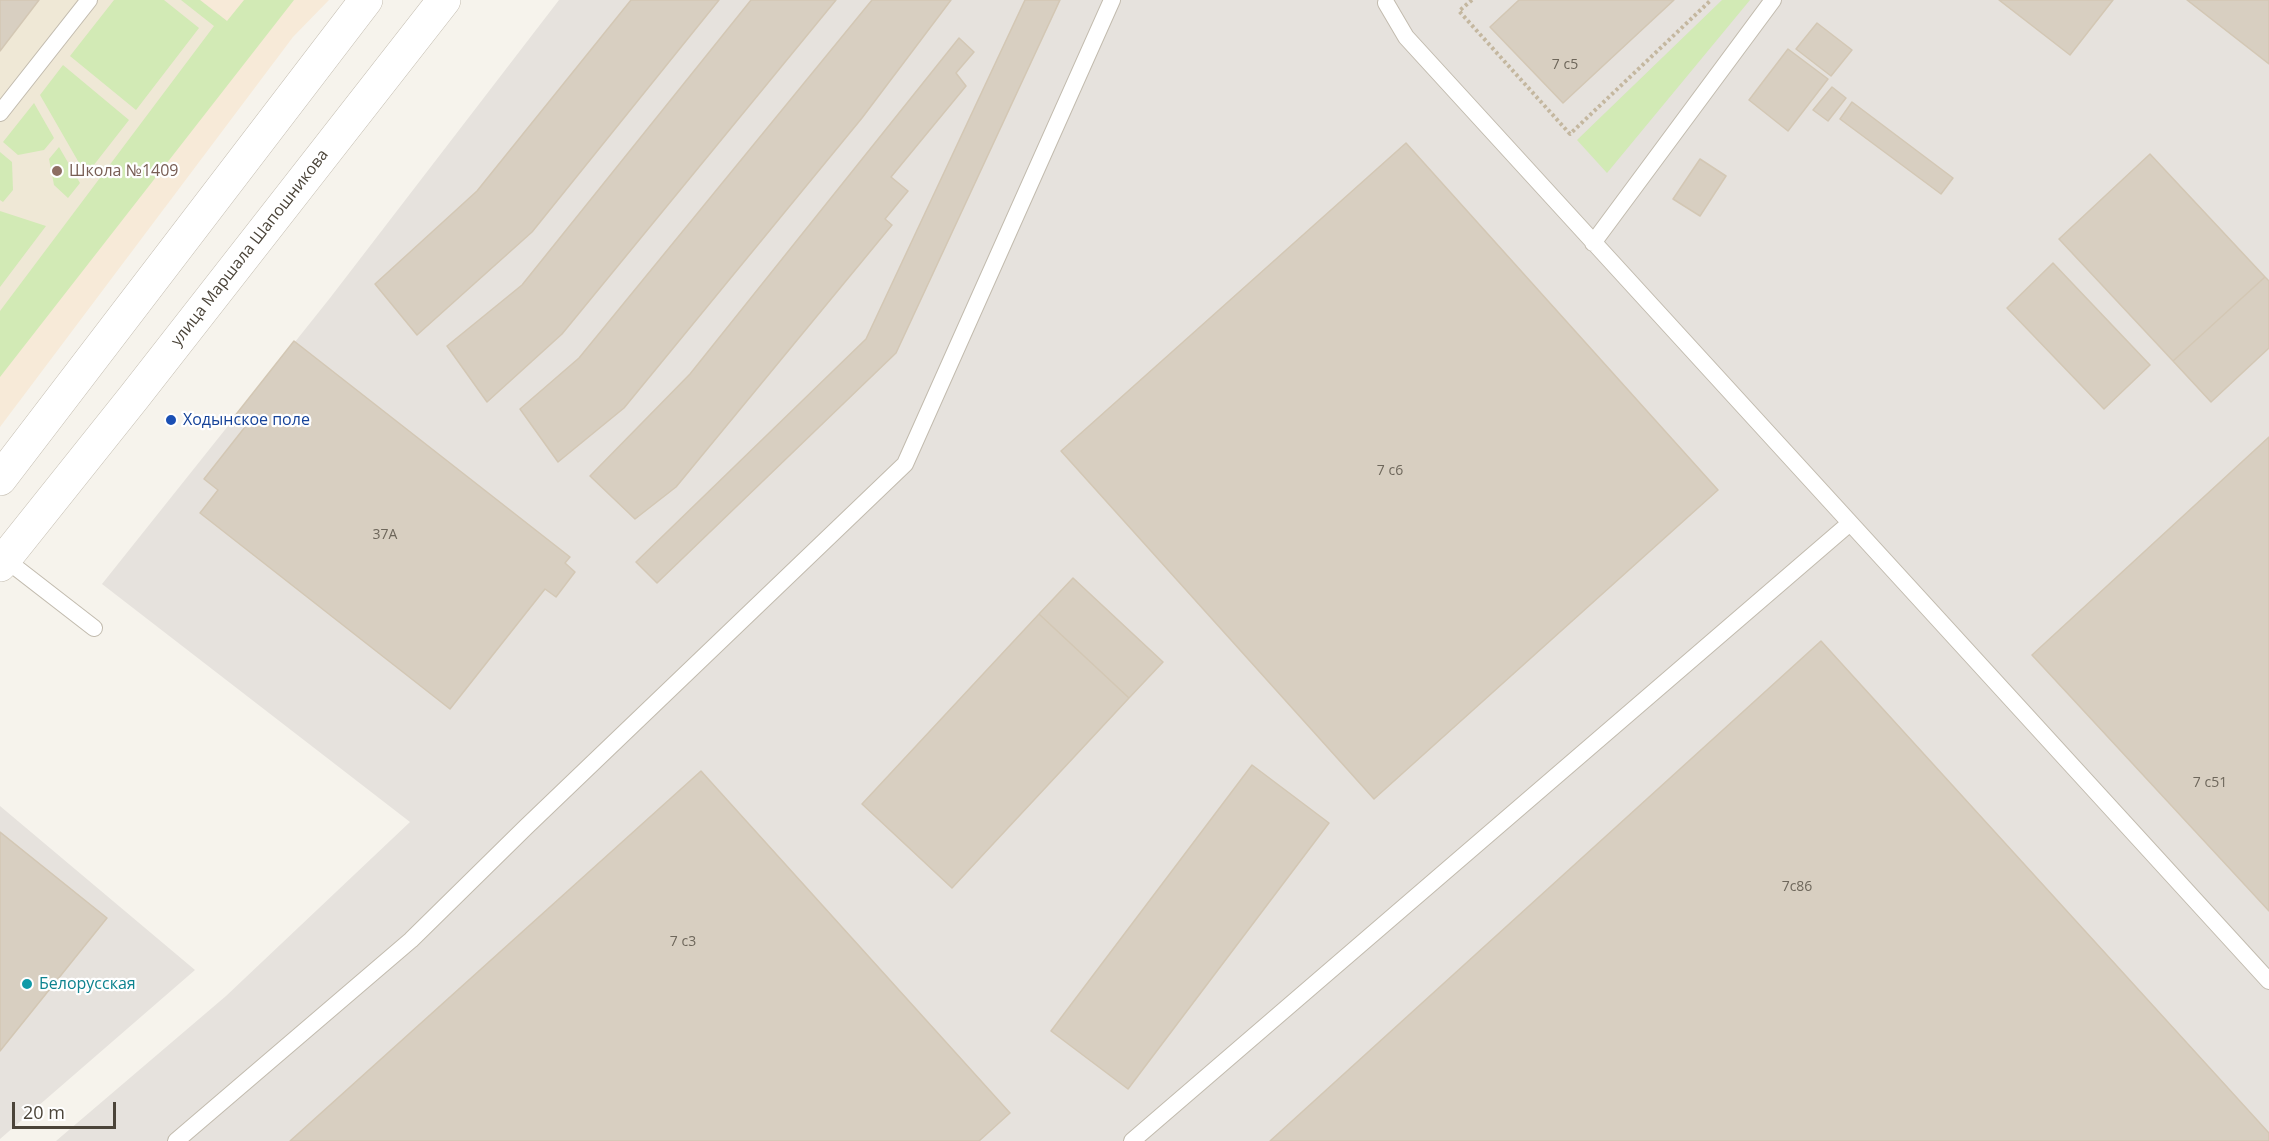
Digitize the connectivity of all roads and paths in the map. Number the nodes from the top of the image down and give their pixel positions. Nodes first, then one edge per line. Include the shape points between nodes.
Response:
1 (89, 0) edge
2 (366, 0) edge
3 (444, 0) edge
4 (1112, 0) edge
5 (1472, 0) edge
6 (1712, 0) edge
7 (1773, 0) edge
8 (1385, 1) edge
9 (0, 113) edge
10 (1593, 243) junction
11 (7, 470) edge
12 (1850, 523) junction
13 (3, 562) edge
14 (94, 628) dead end
15 (2269, 981) edge
16 (176, 1141) edge
17 (1132, 1141) edge

1 - 9 lane
2 - 11 street
3 - 13 street, улица Маршала Шапошникова
4 - 16 lane via 905,464 411,940
5 - 6 path via 1459,11 1570,134
7 - 10 lane
8 - 10 lane via 1406,37
10 - 12 lane
12 - 15 lane
12 - 17 lane
13 - 14 lane

